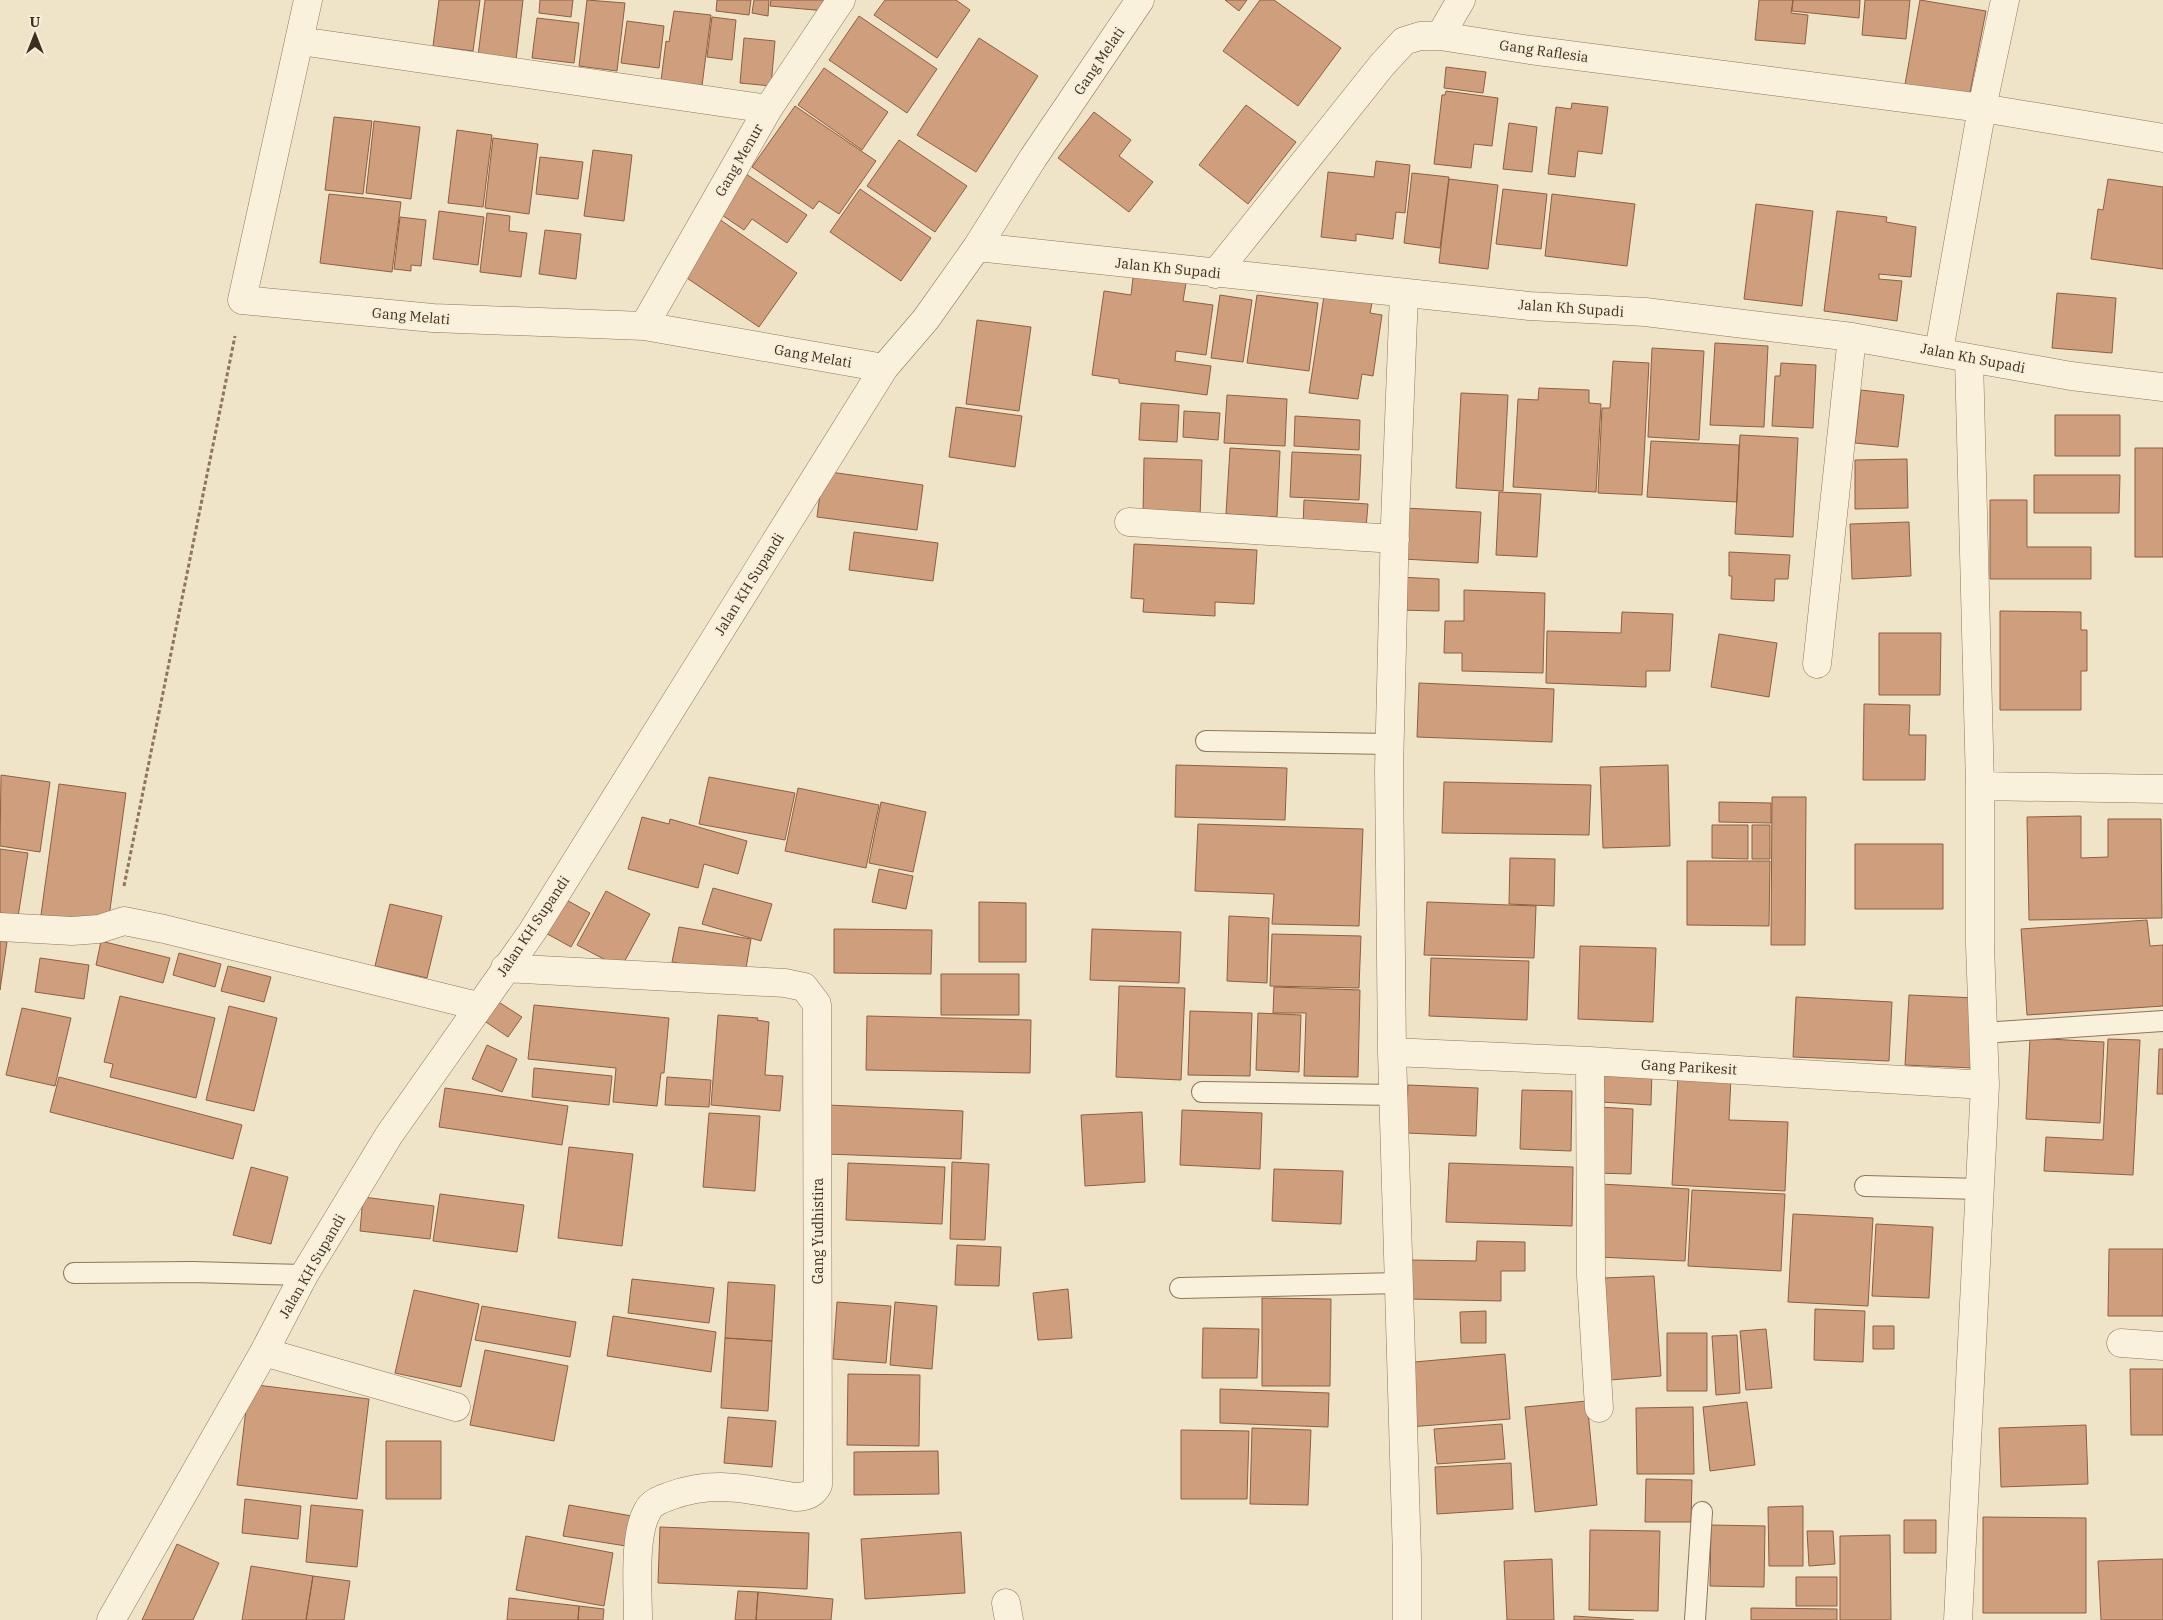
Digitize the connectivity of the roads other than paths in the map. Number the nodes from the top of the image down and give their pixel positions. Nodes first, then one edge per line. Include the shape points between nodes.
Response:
1 (308, 0) edge
2 (841, 0) edge
3 (1140, 0) edge
4 (1461, 0) edge
5 (2005, 0) edge
6 (1440, 36) junction
7 (300, 40) junction
8 (1982, 108) junction
9 (768, 109) junction
10 (2163, 138) edge
11 (977, 247) junction
12 (1215, 274) junction
13 (1404, 293) junction
14 (644, 326) junction
15 (1852, 337) junction
16 (1939, 351) junction
17 (1969, 358) junction
18 (884, 368) junction
19 (2163, 387) edge
20 (1129, 522) dead end
21 (1395, 539) junction
22 (1817, 664) dead end
23 (1206, 741) dead end
24 (1390, 744) junction
25 (1980, 786) junction
26 (2163, 789) edge
27 (0, 927) edge
28 (505, 968) junction
29 (478, 1006) junction
30 (2163, 1021) edge
31 (1982, 1033) junction
32 (1392, 1052) junction
33 (1590, 1061) junction
34 (1985, 1085) junction
35 (1202, 1092) dead end
36 (1394, 1095) junction
37 (1865, 1186) dead end
38 (1980, 1189) junction
39 (74, 1273) dead end
40 (304, 1275) junction
41 (1399, 1283) junction
42 (1180, 1288) dead end
43 (2121, 1343) dead end
44 (2163, 1346) edge
45 (264, 1352) junction
46 (456, 1407) dead end
47 (1599, 1408) dead end
48 (1702, 1512) dead end
49 (111, 1620) edge
50 (638, 1620) edge
51 (1407, 1620) edge
52 (1695, 1620) edge
53 (1958, 1620) edge

1 - 7 street
2 - 9 street, Gang Menur
3 - 11 street, Gang Melati
4 - 6 street
5 - 8 street
6 - 8 street, Gang Raflesia
6 - 12 street, Gang Raflesia via 1420,36 1404,41
7 - 9 street
7 - 14 street, Gang Melati via 242,300 433,318
8 - 10 street, Gang Raflesia
8 - 16 street
9 - 14 street, Gang Menur
11 - 12 street, Jalan Kh Supadi
11 - 18 street, Jalan KH Supandi via 926,319
12 - 13 street, Jalan Kh Supadi
13 - 15 street, Jalan Kh Supadi via 1529,306 1645,312
13 - 21 street
14 - 18 street, Gang Melati
15 - 16 street, Jalan Kh Supadi
15 - 22 street
16 - 17 street, Jalan Kh Supadi
17 - 19 street, Jalan Kh Supadi via 2071,376
17 - 25 street
18 - 28 street, Jalan KH Supandi via 532,932
20 - 21 street
21 - 24 street
23 - 24 lane
24 - 32 street
25 - 26 street
25 - 31 street
27 - 29 street via 72,931 124,921
28 - 29 street, Jalan KH Supandi
28 - 50 street, Gang Yudhistira via 785,983 804,987 817,1004 818,1485 805,1497 714,1485 683,1491 654,1503 642,1522 639,1542
29 - 40 street, Jalan KH Supandi via 389,1135
30 - 31 lane
31 - 34 street
32 - 33 street, Gang Parikesit
32 - 36 street
33 - 34 street, Gang Parikesit
33 - 47 street via 1591,1276
34 - 38 street
35 - 36 lane
36 - 41 street
37 - 38 lane
38 - 53 street
39 - 40 lane
40 - 45 street, Jalan KH Supandi
41 - 42 lane
41 - 51 street
43 - 44 street
45 - 46 street
45 - 49 street, Jalan KH Supandi
48 - 52 lane

